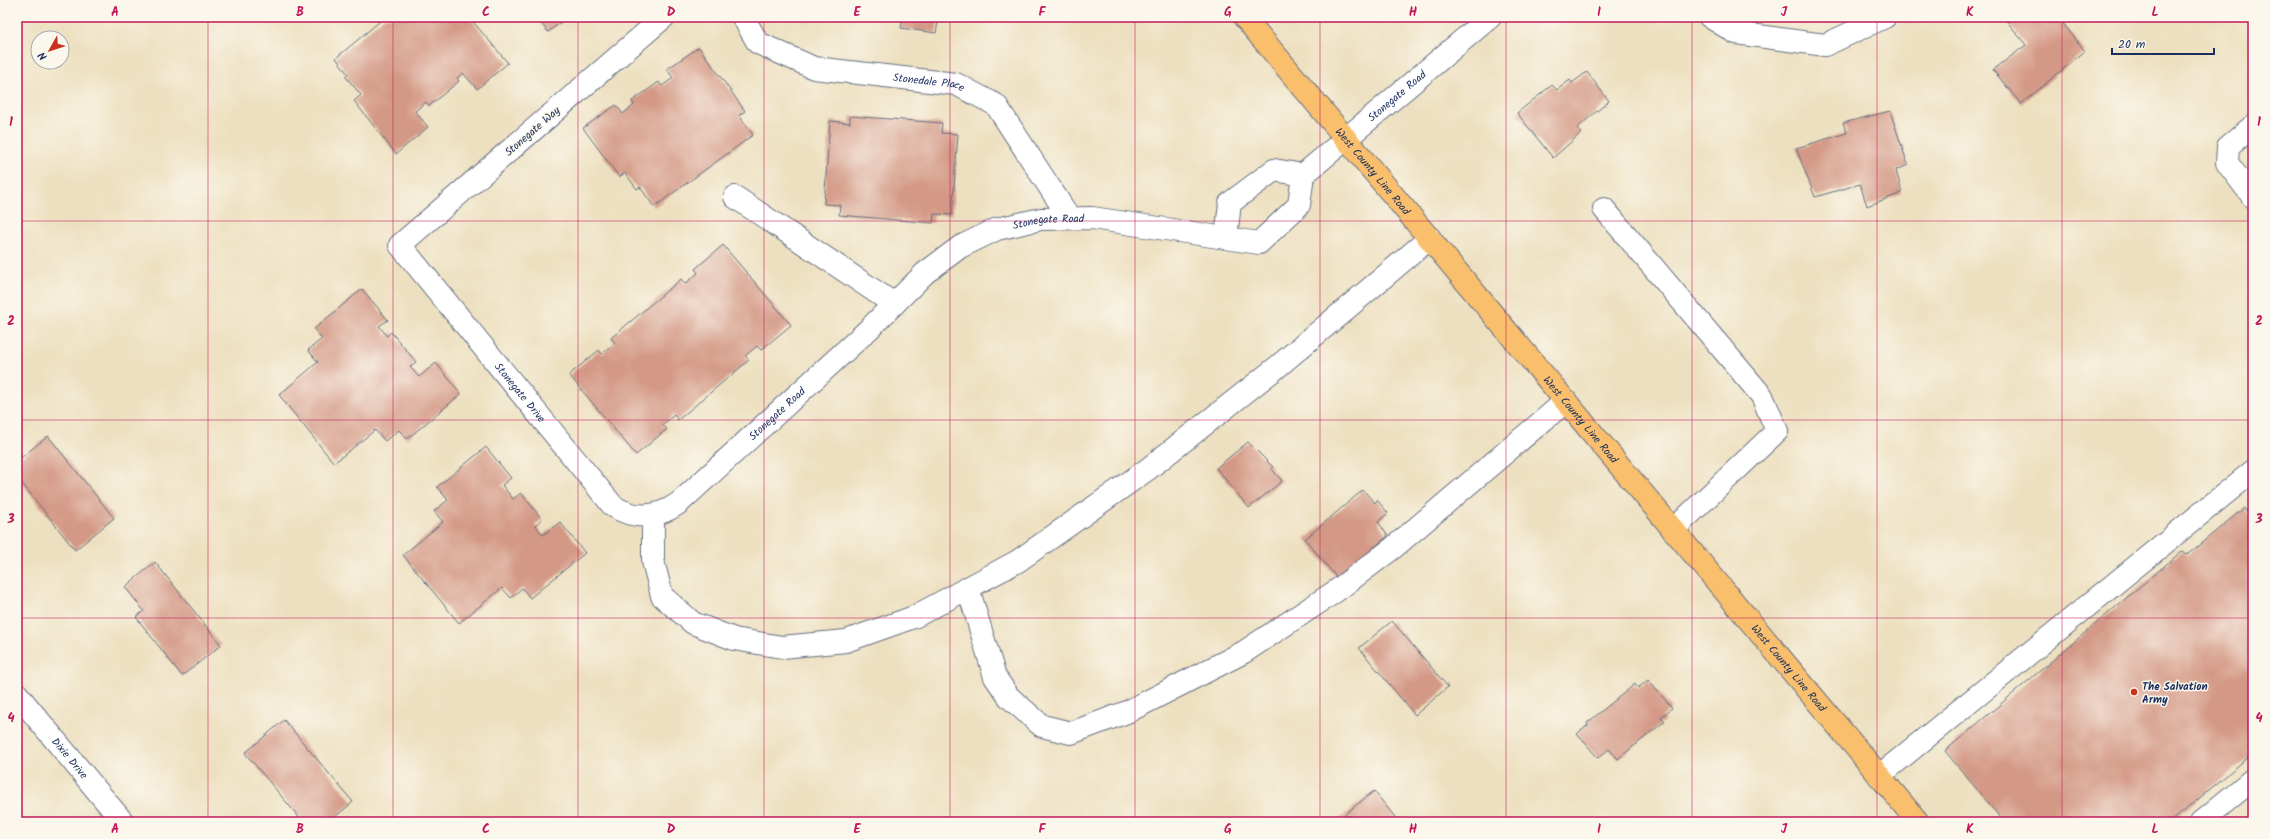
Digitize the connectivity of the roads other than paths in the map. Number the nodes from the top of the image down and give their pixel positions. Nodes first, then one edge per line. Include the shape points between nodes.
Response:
1 (664, 17) edge
2 (743, 17) edge
3 (1244, 17) edge
4 (1490, 17) edge
5 (1710, 17) edge
6 (1885, 17) edge
7 (2253, 126) edge
8 (1346, 139) junction
9 (1304, 175) junction
10 (735, 197) dead end
11 (2253, 197) edge
12 (1604, 208) dead end
13 (1069, 217) junction
14 (1226, 237) junction
15 (1430, 238) junction
16 (400, 245) joint
17 (894, 304) junction
18 (1566, 401) junction
19 (2253, 471) edge
20 (653, 515) junction
21 (1673, 530) junction
22 (968, 588) junction
23 (17, 694) edge
24 (1879, 776) junction
25 (2253, 779) edge
26 (123, 822) edge
27 (1918, 822) edge
28 (2200, 822) edge

1 - 16 street, Stonegate Way
2 - 13 street, Stonedale Place via 758,43 814,68 956,84 996,105
3 - 8 main road, West County Line Road
4 - 8 street, Stonegate Road
5 - 6 street via 1736,33 1825,45
7 - 11 street via 2228,146 2226,164
8 - 9 street, Stonegate Road
8 - 15 main road, West County Line Road
9 - 14 street via 1274,170 1230,204
9 - 14 street, Stonegate Road via 1299,205 1260,243
10 - 17 street
12 - 21 street via 1762,396 1777,431
13 - 14 street, Stonegate Road
13 - 17 street, Stonegate Road via 1018,223 975,239 936,263
15 - 18 main road, West County Line Road
15 - 22 street via 1276,368 1148,469 1018,561
16 - 20 street, Stonegate Drive via 613,506 637,516
17 - 20 street, Stonegate Road via 679,503
18 - 21 main road, West County Line Road
18 - 22 street via 1393,548 1336,591 1244,652 1128,712 1071,733 1042,726 1006,692 995,677
19 - 24 street
20 - 22 street via 653,561 662,596 693,623 734,640 782,647 846,641 914,617
21 - 24 main road, West County Line Road
23 - 26 street, Dixie Drive
24 - 27 main road, West County Line Road
25 - 28 street

